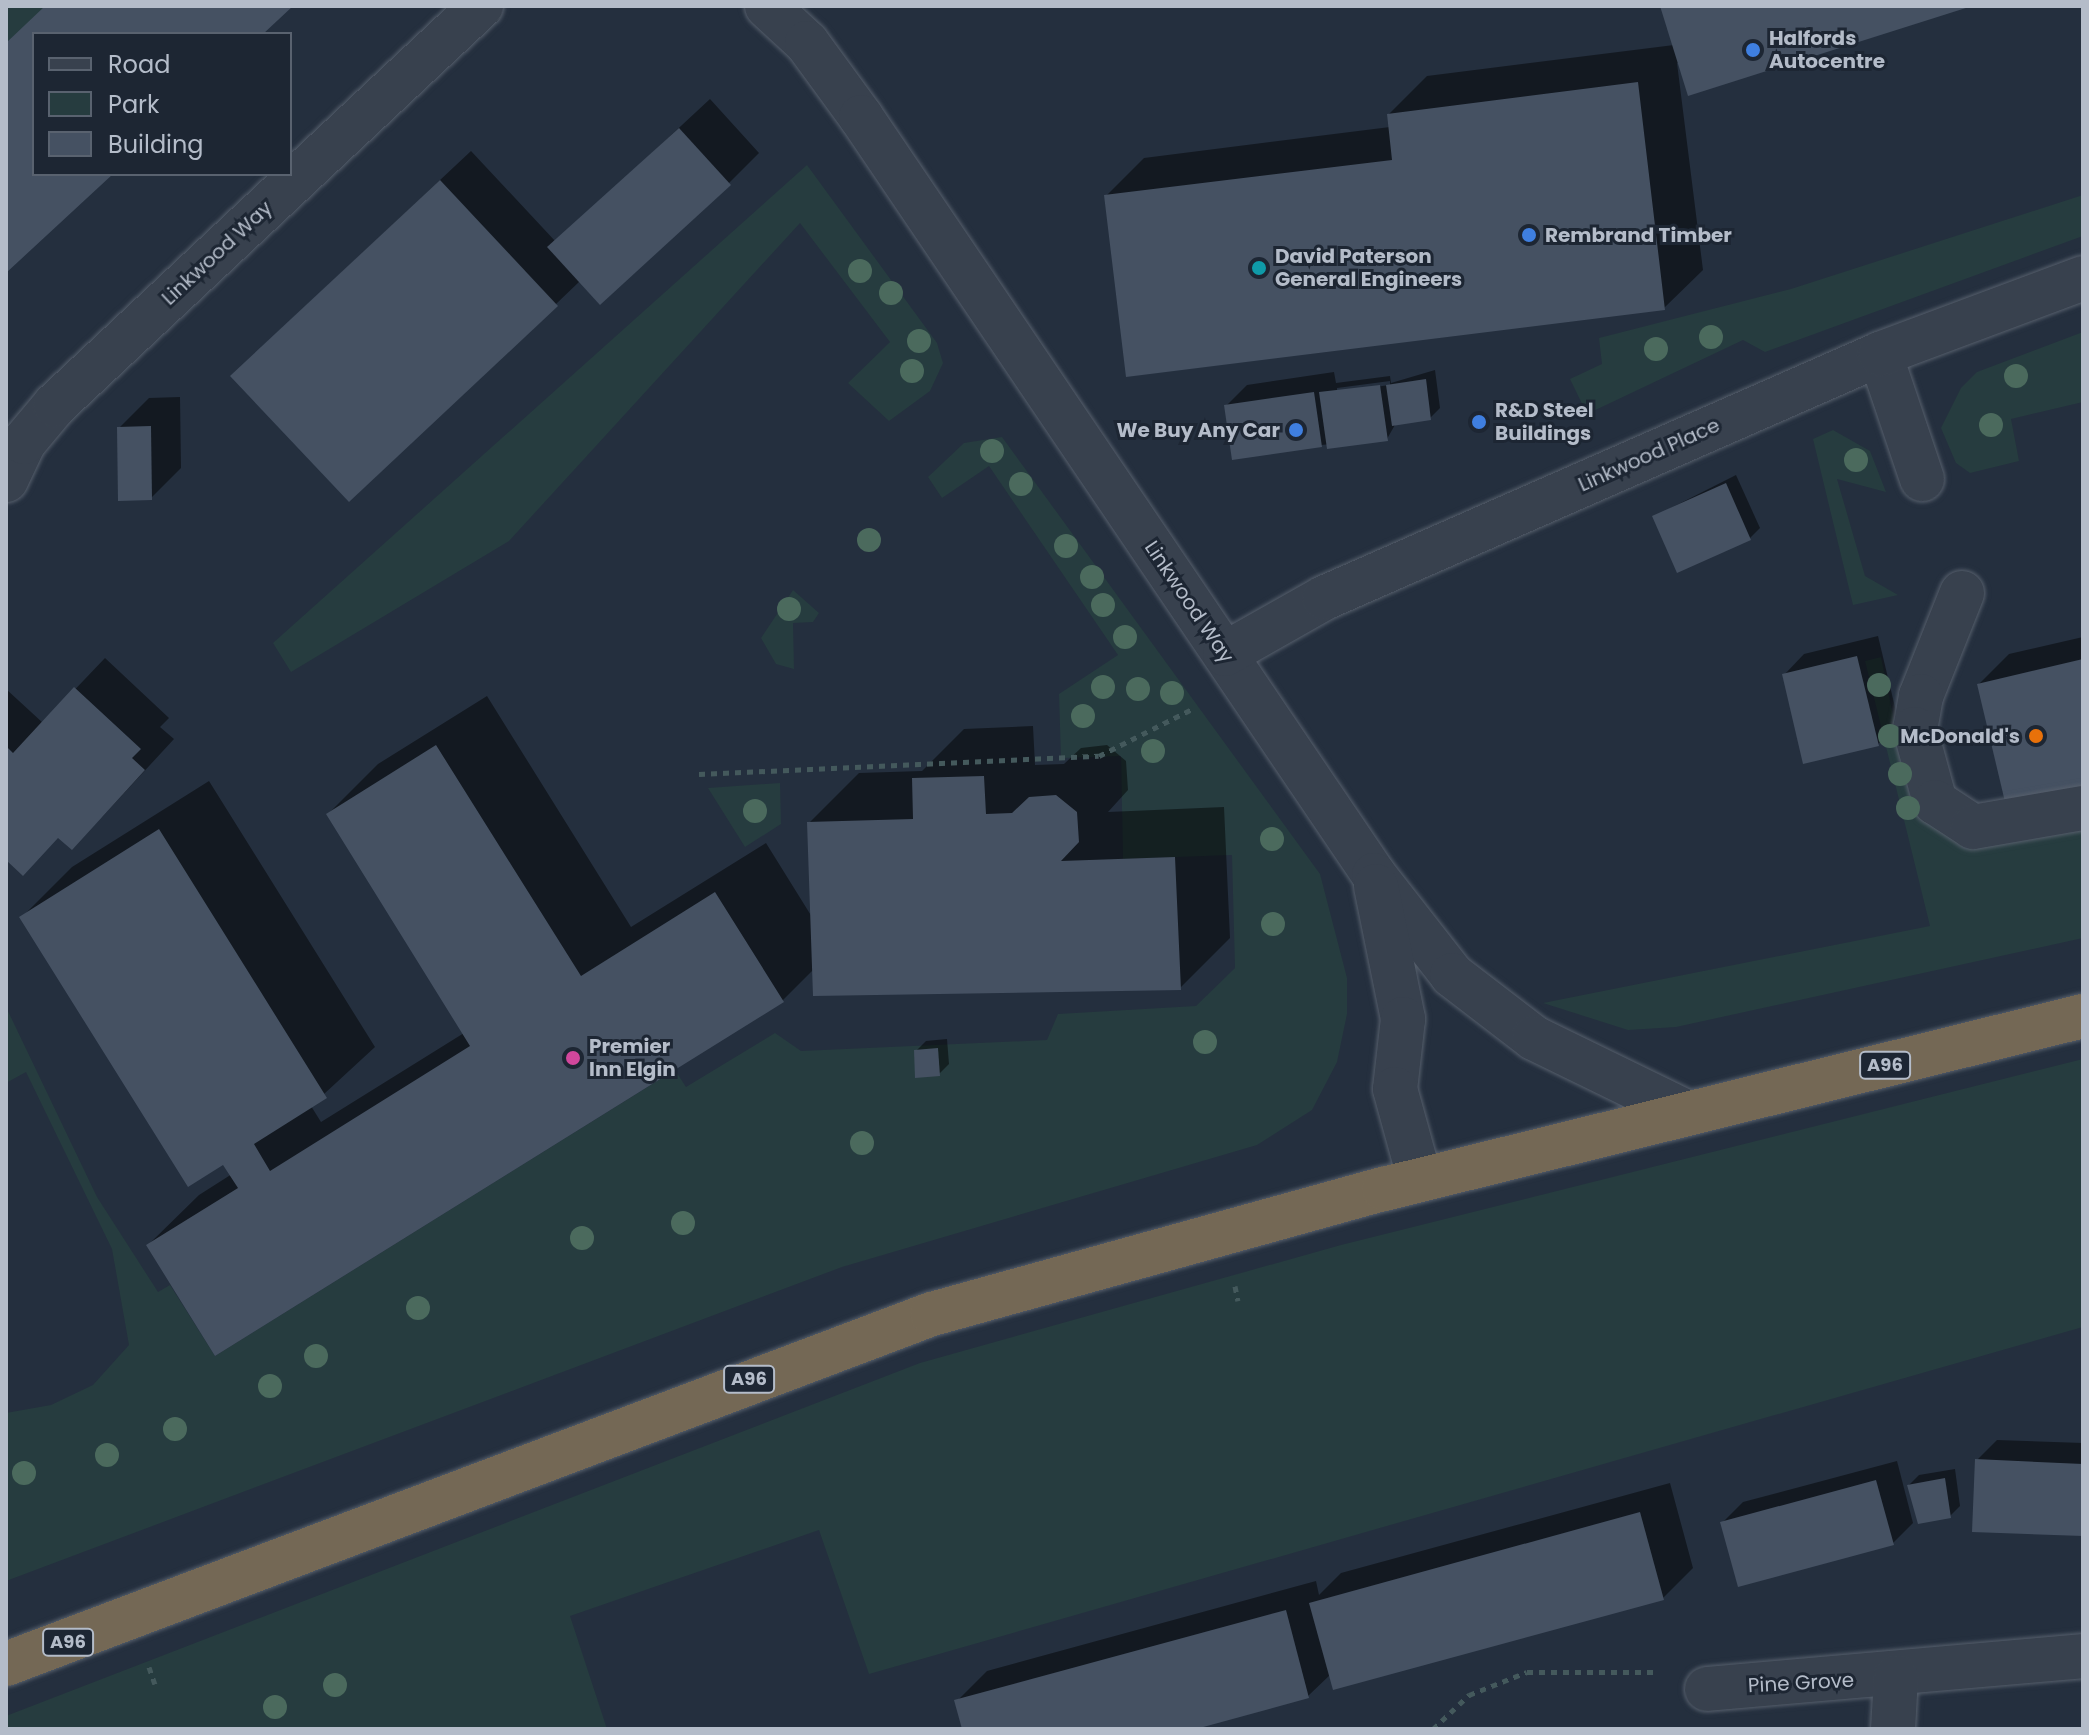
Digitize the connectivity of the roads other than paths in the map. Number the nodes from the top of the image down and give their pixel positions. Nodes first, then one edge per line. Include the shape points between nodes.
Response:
1 (481, 6) edge
2 (767, 6) edge
3 (2083, 278) edge
4 (1880, 354) junction
5 (1922, 479) dead end
6 (6, 480) edge
7 (1962, 593) dead end
8 (1234, 668) junction
9 (2083, 808) edge
10 (1374, 875) junction
11 (2083, 1016) edge
12 (1688, 1113) junction
13 (1420, 1180) junction
14 (2083, 1656) edge
15 (6, 1664) edge
16 (1896, 1677) junction
17 (1707, 1689) road end
18 (1893, 1729) edge

1 - 6 street, Linkwood Way via 55,405 24,442
2 - 8 street, Linkwood Way via 807,43 861,117
3 - 4 street, Linkwood Place
4 - 5 street
4 - 8 street, Linkwood Place via 1324,598
7 - 9 street via 1921,696 1915,729 1935,802 1973,827
8 - 10 street, Linkwood Way
10 - 12 street, Linkwood Way via 1452,975 1491,1008 1534,1038
10 - 13 street via 1403,1019 1395,1089
11 - 12 highway, A96
12 - 13 highway, A96
13 - 15 highway, A96 via 932,1314
14 - 16 street, Pine Grove
16 - 17 street, Pine Grove
16 - 18 street

